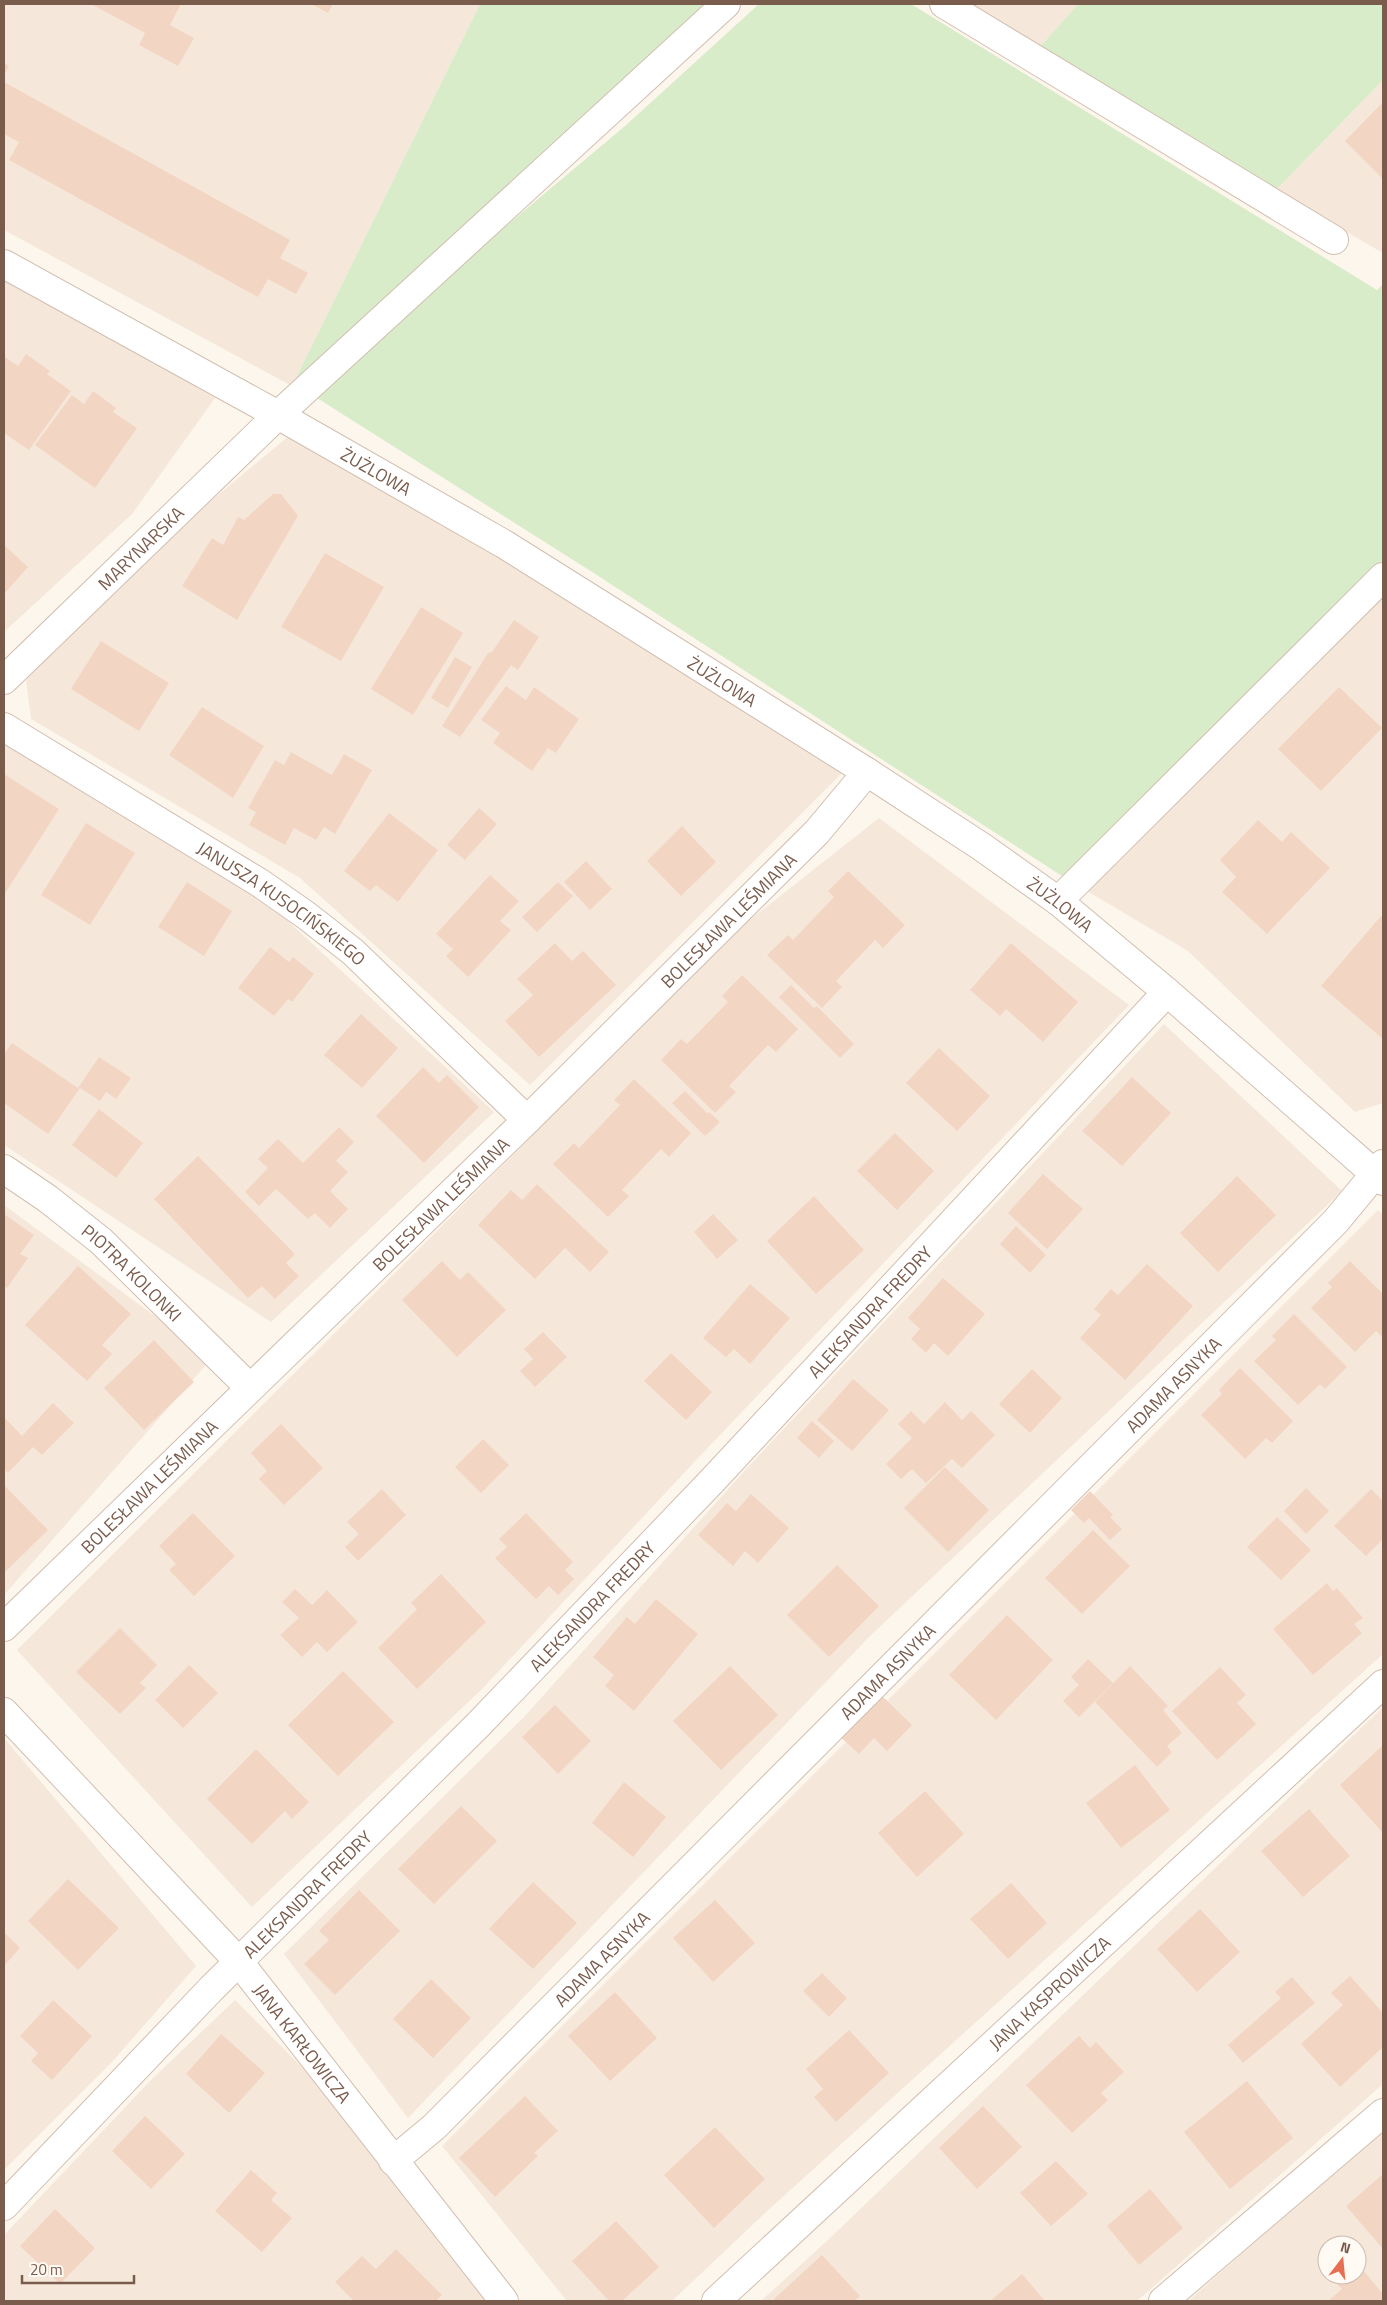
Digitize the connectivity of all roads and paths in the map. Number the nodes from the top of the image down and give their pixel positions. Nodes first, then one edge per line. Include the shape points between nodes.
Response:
1 (726, 4) edge
2 (944, 4) edge
3 (1334, 240) dead end
4 (4, 264) edge
5 (278, 415) junction
6 (1383, 577) edge
7 (4, 680) edge
8 (4, 727) edge
9 (867, 772) junction
10 (1058, 901) junction
11 (1167, 992) junction
12 (526, 1120) junction
13 (4, 1169) edge
14 (1381, 1173) edge
15 (250, 1388) junction
16 (4, 1628) edge
17 (1383, 1684) edge
18 (4, 1712) edge
19 (239, 1962) junction
20 (1383, 2113) edge
21 (394, 2161) junction
22 (4, 2206) edge
23 (504, 2301) edge
24 (716, 2301) edge
25 (1163, 2301) edge

1 - 5 street, MARYNARSKA
2 - 3 street
4 - 5 street, ŻUŻLOWA
5 - 7 street, MARYNARSKA
5 - 9 street, ŻUŻLOWA via 504,544
6 - 10 street
8 - 12 street, JANUSZA KUSOCIŃSKIEGO via 260,883 307,916 353,952
9 - 10 street, ŻUŻLOWA
9 - 12 street, BOLESŁAWA LEŚMIANA via 817,832
10 - 11 street, ŻUŻLOWA
11 - 14 street, ŻUŻLOWA
11 - 19 street, ALEKSANDRA FREDRY via 712,1482 477,1726
12 - 15 street, BOLESŁAWA LEŚMIANA
13 - 15 street, PIOTRA KOLONKI via 101,1241
14 - 21 street, ADAMA ASNYKA via 434,2127
15 - 16 street, BOLESŁAWA LEŚMIANA
17 - 24 street, JANA KASPROWICZA
18 - 19 street, JANA KARŁOWICZA
19 - 21 street, JANA KARŁOWICZA
19 - 22 street, ALEKSANDRA FREDRY
20 - 25 street
21 - 23 street, JANA KARŁOWICZA

